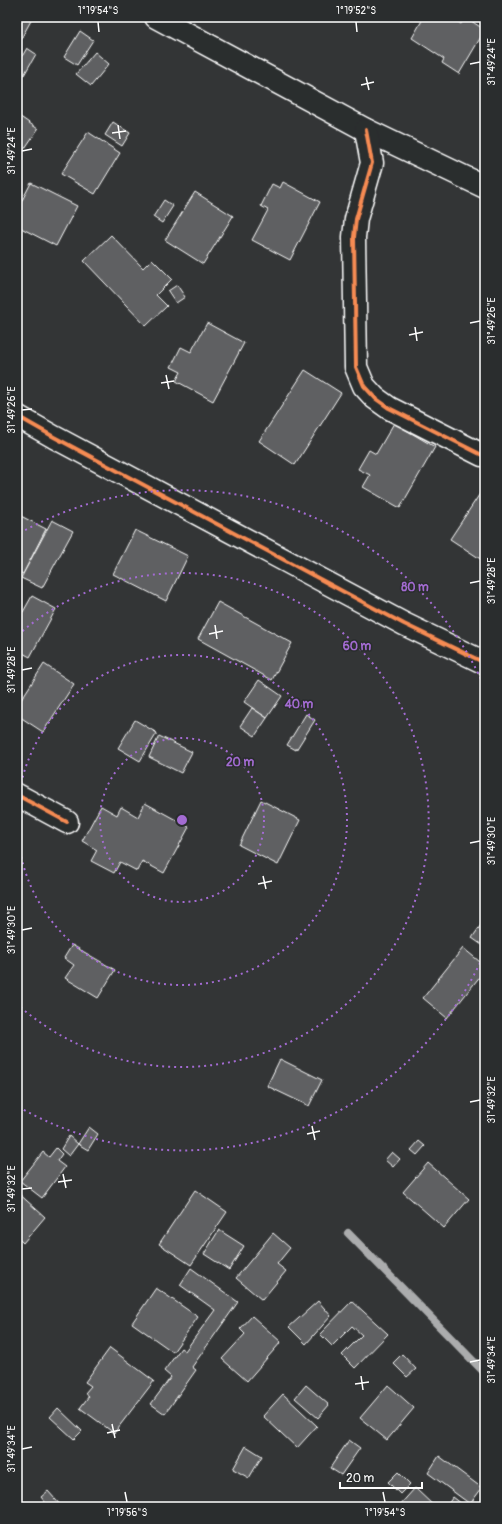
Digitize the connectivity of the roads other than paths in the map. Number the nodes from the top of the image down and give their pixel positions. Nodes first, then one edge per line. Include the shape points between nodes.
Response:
1 (156, 17) edge
2 (366, 130) junction
3 (485, 187) edge
4 (17, 416) edge
5 (485, 454) edge
6 (485, 663) edge
7 (17, 795) edge
8 (67, 822) dead end

1 - 2 street
2 - 3 street
2 - 5 street via 372,163 356,219 354,237 356,367 364,386 389,408 482,455
4 - 6 street via 390,616
7 - 8 street

